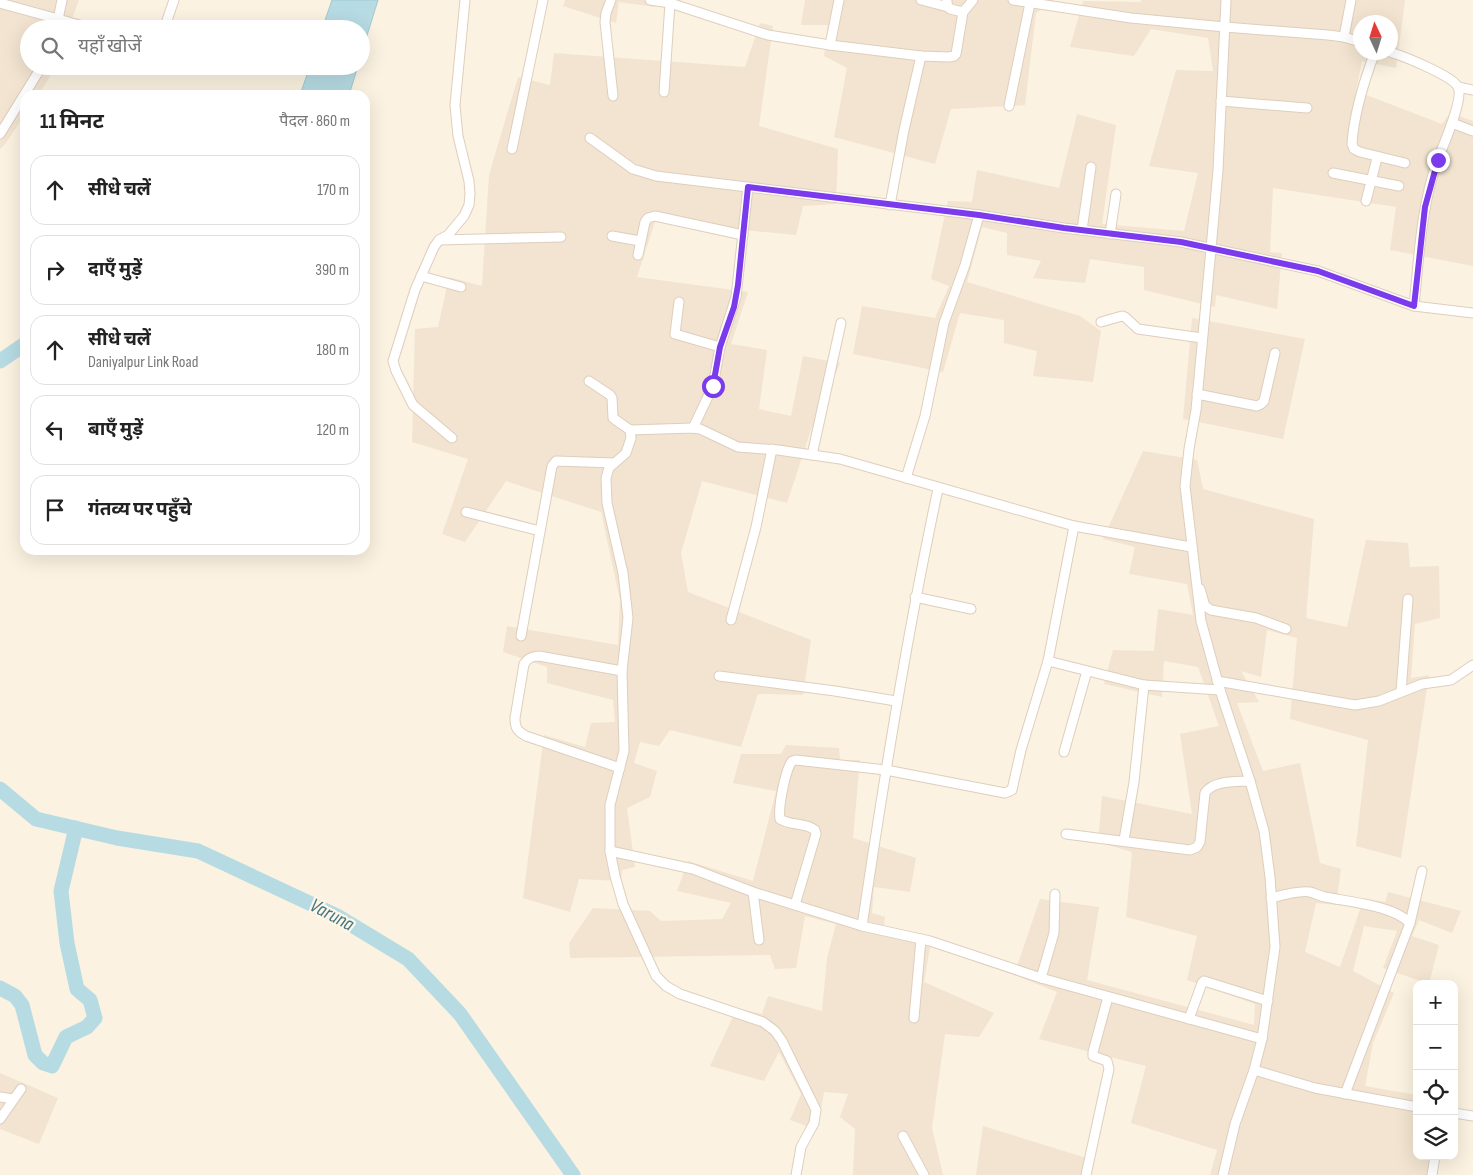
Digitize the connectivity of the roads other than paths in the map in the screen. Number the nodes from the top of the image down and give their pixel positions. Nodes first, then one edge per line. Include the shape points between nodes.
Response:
1 (62, 0) edge
2 (174, 0) edge
3 (465, 0) edge
4 (543, 0) edge
5 (611, 0) edge
6 (650, 0) edge
7 (839, 0) edge
8 (921, 0) edge
9 (973, 0) edge
10 (1013, 0) edge
11 (1226, 0) edge
12 (1350, 0) edge
13 (0, 3) edge
14 (670, 3) junction
15 (947, 3) edge
16 (1030, 3) junction
17 (963, 12) junction
18 (46, 20) edge
19 (58, 20) edge
20 (167, 20) edge
21 (1225, 28) junction
22 (1344, 37) junction
23 (1353, 40) edge
24 (830, 45) junction
25 (1398, 55) edge
26 (921, 56) junction
27 (1372, 60) edge
28 (36, 75) edge
29 (1458, 87) junction
30 (27, 90) edge
31 (1473, 90) edge
32 (664, 92) dead end
33 (614, 96) dead end
34 (1221, 101) junction
35 (20, 102) edge
36 (1009, 106) dead end
37 (1306, 108) dead end
38 (1452, 123) junction
39 (1473, 131) edge
40 (0, 134) edge
41 (590, 138) dead end
42 (512, 149) dead end
43 (1377, 158) junction
44 (1405, 163) dead end
45 (1091, 167) dead end
46 (1333, 173) dead end
47 (1371, 181) junction
48 (1399, 186) dead end
49 (748, 187) junction
50 (1116, 194) dead end
51 (1366, 201) dead end
52 (890, 205) junction
53 (979, 215) junction
54 (1082, 230) junction
55 (1110, 234) junction
56 (743, 235) junction
57 (612, 236) dead end
58 (561, 237) dead end
59 (439, 240) junction
60 (640, 241) junction
61 (1211, 249) junction
62 (638, 255) dead end
63 (421, 276) junction
64 (461, 287) dead end
65 (679, 302) dead end
66 (1414, 306) junction
67 (1473, 313) edge
68 (1101, 322) dead end
69 (841, 323) dead end
70 (1202, 338) junction
71 (720, 347) junction
72 (1274, 352) dead end
73 (589, 381) dead end
74 (1197, 394) junction
75 (693, 428) junction
76 (630, 430) junction
77 (452, 438) dead end
78 (772, 449) junction
79 (812, 456) junction
80 (614, 463) junction
81 (906, 478) junction
82 (938, 489) junction
83 (466, 512) dead end
84 (1074, 526) junction
85 (540, 531) junction
86 (1191, 547) junction
87 (1195, 577) junction
88 (915, 597) junction
89 (1408, 599) dead end
90 (971, 609) dead end
91 (731, 620) dead end
92 (1286, 629) dead end
93 (521, 636) dead end
94 (1048, 661) junction
95 (1473, 665) edge
96 (622, 671) junction
97 (1087, 671) junction
98 (719, 676) dead end
99 (1144, 685) junction
100 (1218, 686) junction
101 (1401, 692) junction
102 (896, 701) junction
103 (1064, 752) dead end
104 (620, 768) junction
105 (886, 770) junction
106 (1250, 781) junction
107 (1066, 834) dead end
108 (1124, 840) junction
109 (610, 850) junction
110 (1422, 871) dead end
111 (753, 892) junction
112 (1055, 894) dead end
113 (1272, 898) junction
114 (795, 905) junction
115 (1410, 923) junction
116 (862, 926) junction
117 (921, 939) junction
118 (759, 940) dead end
119 (1041, 978) junction
120 (1108, 997) junction
121 (1268, 1001) junction
122 (914, 1018) dead end
123 (1189, 1019) junction
124 (1262, 1039) junction
125 (1254, 1070) junction
126 (21, 1089) dead end
127 (1345, 1094) junction
128 (0, 1097) edge
129 (13, 1099) junction
130 (1413, 1106) edge
131 (1458, 1114) edge
132 (1473, 1116) edge
133 (0, 1119) edge
134 (903, 1136) dead end
135 (1434, 1160) edge
136 (796, 1175) edge
137 (924, 1175) edge
138 (1086, 1175) edge
139 (1223, 1175) edge
140 (1432, 1175) edge

1 - 19 street
2 - 20 street
3 - 59 street via 456,120 470,194 469,205 448,235
4 - 42 street
5 - 33 street via 605,22
6 - 14 street
7 - 24 street
8 - 15 street
9 - 17 street
10 - 16 street
11 - 21 street
12 - 22 street
13 - 18 street
14 - 24 street via 768,34
14 - 32 street
15 - 17 street via 950,9
16 - 21 street
16 - 36 street
17 - 26 street via 956,54
21 - 22 street
21 - 34 street
22 - 23 street
24 - 26 street
25 - 29 street via 1424,65
26 - 52 street
27 - 43 street via 1352,144 1354,149
28 - 30 street
29 - 31 street
29 - 38 street
34 - 37 street
34 - 61 street
35 - 40 street
38 - 39 street
38 - 66 street via 1428,194
41 - 49 street via 643,173
43 - 44 street
43 - 47 street
45 - 54 street
46 - 47 street
47 - 48 street
47 - 51 street
49 - 52 street
49 - 56 street
50 - 55 street
52 - 53 street
53 - 54 street
53 - 81 street via 944,323 925,416
54 - 55 street
55 - 61 street via 1181,242
56 - 60 street via 655,216 645,222
56 - 71 street via 734,307
57 - 60 street
58 - 59 street
59 - 63 street
60 - 62 street
61 - 66 street via 1318,271
61 - 70 street
63 - 64 street
63 - 77 street via 393,361 413,405
65 - 71 street via 675,334
66 - 67 street
68 - 70 street via 1122,316 1138,329
69 - 79 street
70 - 74 street
71 - 75 street via 713,386
72 - 74 street via 1261,404 1257,406
73 - 76 street via 610,395 613,418
74 - 86 street via 1185,486
75 - 76 street
75 - 78 street via 738,448
76 - 80 street via 626,453
78 - 79 street
78 - 91 street via 756,527
79 - 81 street
80 - 85 street via 554,462
80 - 96 street via 609,468 605,490 627,604
81 - 82 street
82 - 84 street
82 - 88 street
83 - 85 street
84 - 86 street
84 - 94 street
85 - 93 street
86 - 87 street
87 - 92 street via 1207,609 1256,618
87 - 100 street via 1201,621
88 - 90 street
88 - 102 street
89 - 101 street
94 - 97 street
94 - 105 street via 1009,792
95 - 101 street via 1451,680 1422,684
96 - 104 street via 624,751
96 - 104 street via 533,656 524,664 515,718 518,732 526,736
97 - 99 street
97 - 103 street
98 - 102 street
99 - 100 street
99 - 108 street
100 - 101 street via 1355,705 1379,701
100 - 106 street
102 - 105 street
104 - 109 street via 610,798
105 - 114 street via 796,760 790,764 780,819 809,826 816,834
105 - 116 street
106 - 108 street via 1208,787 1197,847 1190,850
106 - 113 street via 1264,831
107 - 108 street
109 - 111 street via 692,870
109 - 136 street via 623,904 656,976 680,994 764,1022 782,1041 816,1110 814,1123 801,1147
110 - 115 street
111 - 114 street
111 - 118 street
112 - 119 street via 1054,933
113 - 115 street via 1310,892 1399,914
113 - 121 street via 1275,947
114 - 116 street
115 - 127 street
116 - 117 street
117 - 119 street
117 - 122 street
119 - 120 street
120 - 123 street
120 - 138 street via 1093,1056 1107,1061 1109,1070
121 - 123 street via 1204,980
121 - 124 street
123 - 124 street
124 - 125 street
125 - 127 street
125 - 139 street via 1235,1124
126 - 129 street
127 - 130 street
128 - 129 street
129 - 133 street
131 - 132 street
134 - 137 street
135 - 140 street

